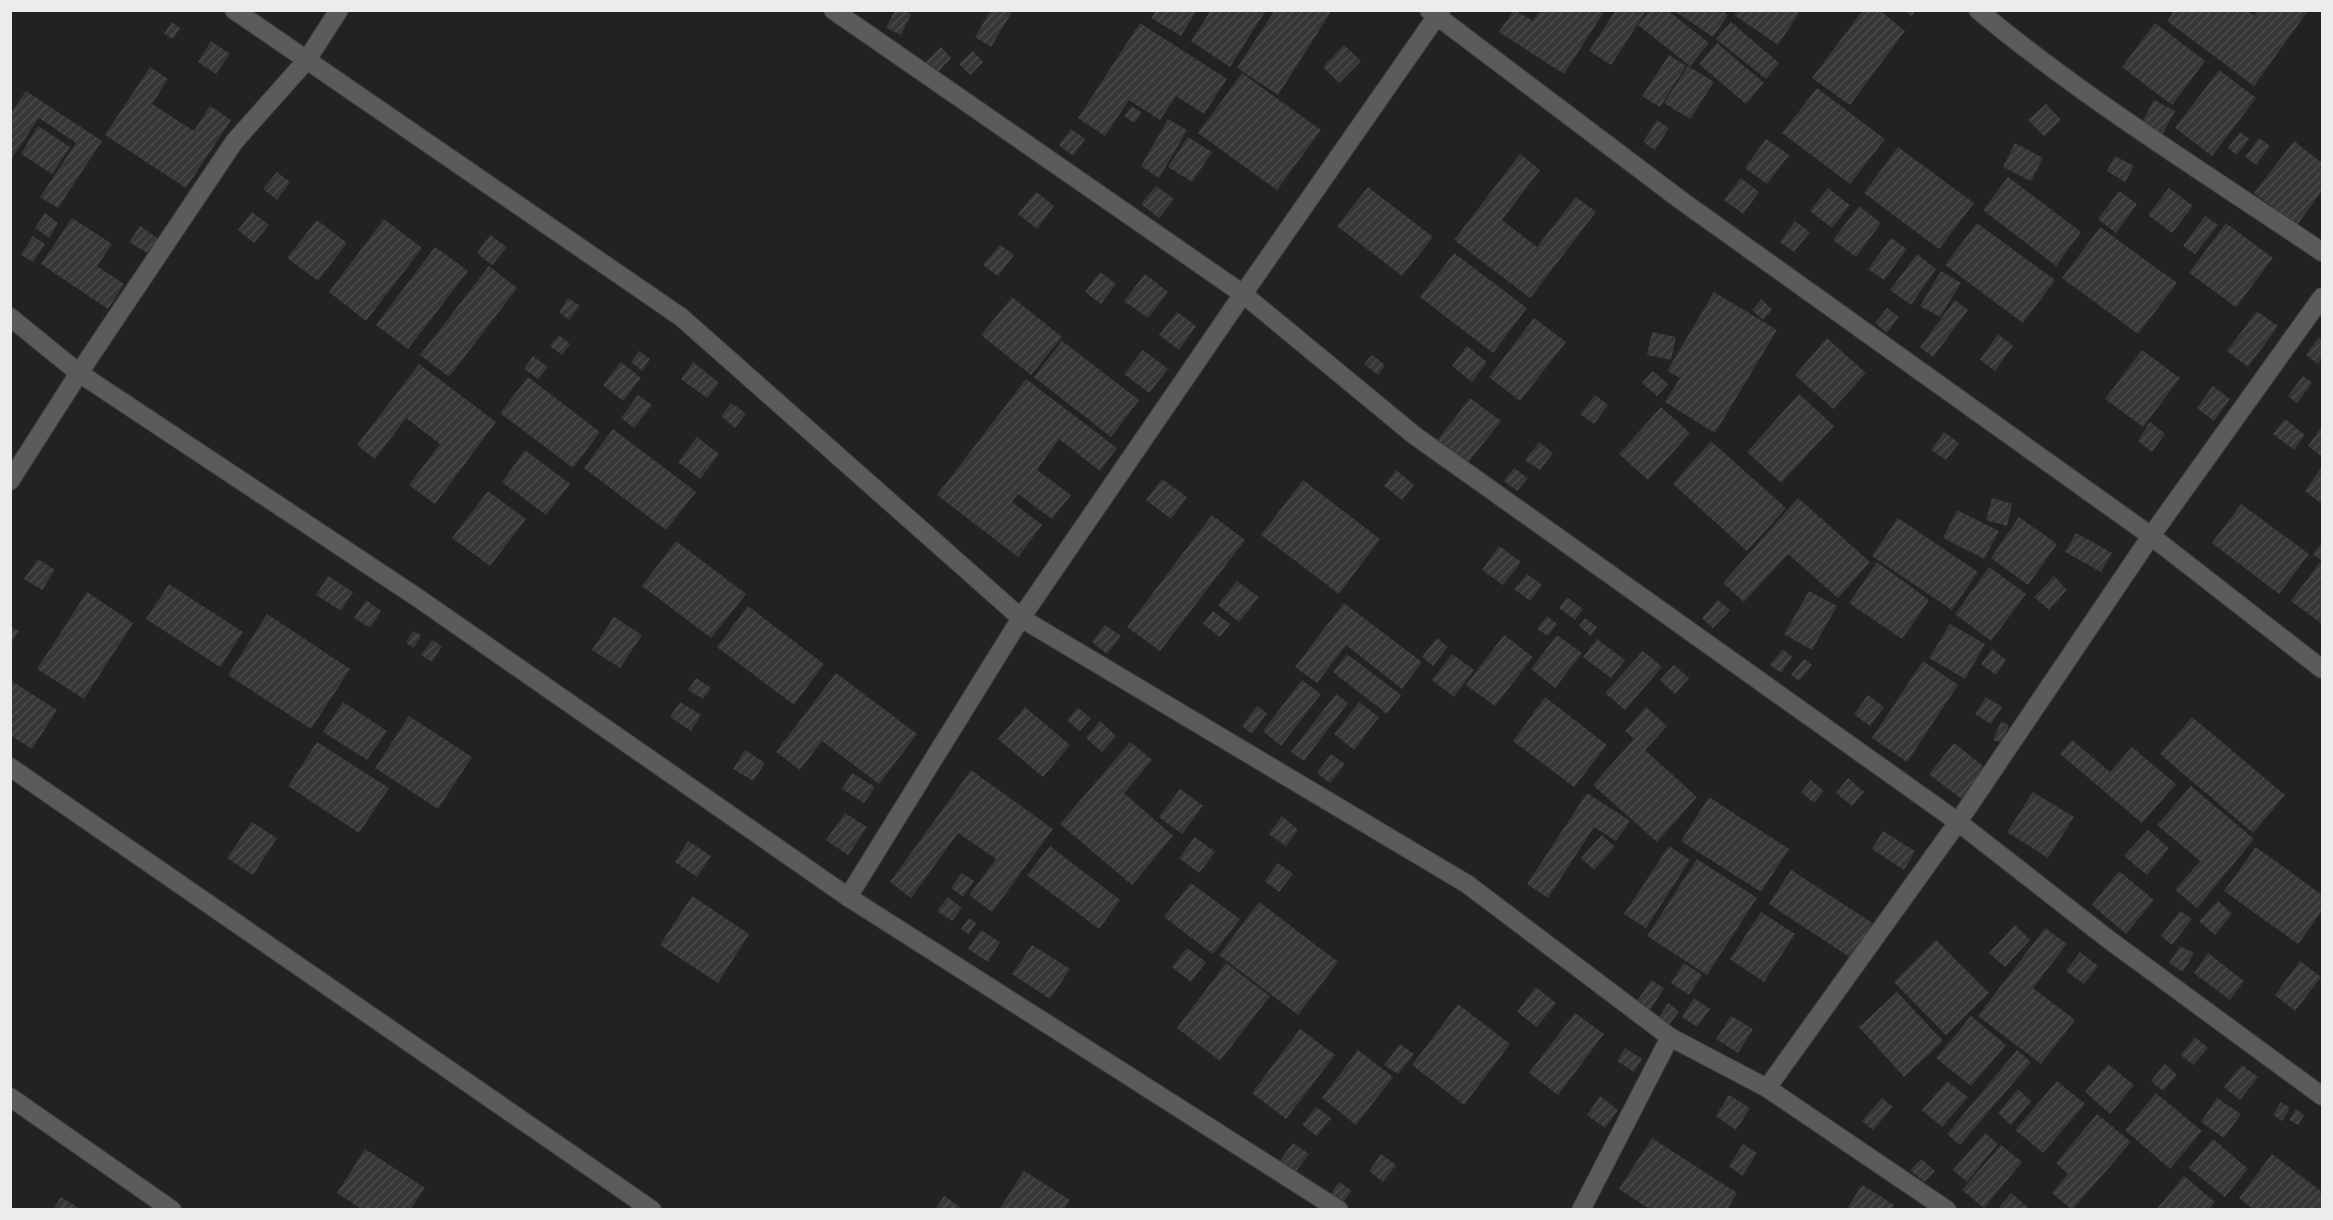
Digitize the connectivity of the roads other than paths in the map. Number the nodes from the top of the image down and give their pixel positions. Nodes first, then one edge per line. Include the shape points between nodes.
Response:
1 (234, 10) edge
2 (339, 10) edge
3 (832, 10) edge
4 (1978, 10) edge
5 (1436, 13) edge
6 (306, 61) junction
7 (2322, 252) edge
8 (1243, 294) junction
9 (2322, 297) edge
10 (10, 317) edge
11 (79, 373) junction
12 (10, 481) edge
13 (2151, 536) junction
14 (1021, 618) junction
15 (2322, 669) edge
16 (10, 767) edge
17 (1958, 822) junction
18 (848, 897) junction
19 (1670, 1037) junction
20 (1767, 1088) junction
21 (2322, 1096) edge
22 (10, 1097) edge
23 (172, 1209) edge
24 (652, 1209) edge
25 (1338, 1209) edge
26 (1581, 1209) edge
27 (1947, 1209) edge

1 - 6 street
2 - 6 street
3 - 8 street
4 - 7 street via 2099,101
5 - 8 street
5 - 13 street via 1682,201
6 - 11 street via 234,142
6 - 14 street via 681,318
8 - 14 street
8 - 17 street via 1414,435
9 - 13 street
10 - 11 street
11 - 12 street
11 - 18 street via 418,598
13 - 15 street
13 - 17 street
14 - 18 street
14 - 19 street via 1467,884
16 - 24 street
17 - 20 street
17 - 21 street via 2108,939
18 - 25 street
19 - 20 street
19 - 26 street
20 - 27 street
22 - 23 street

